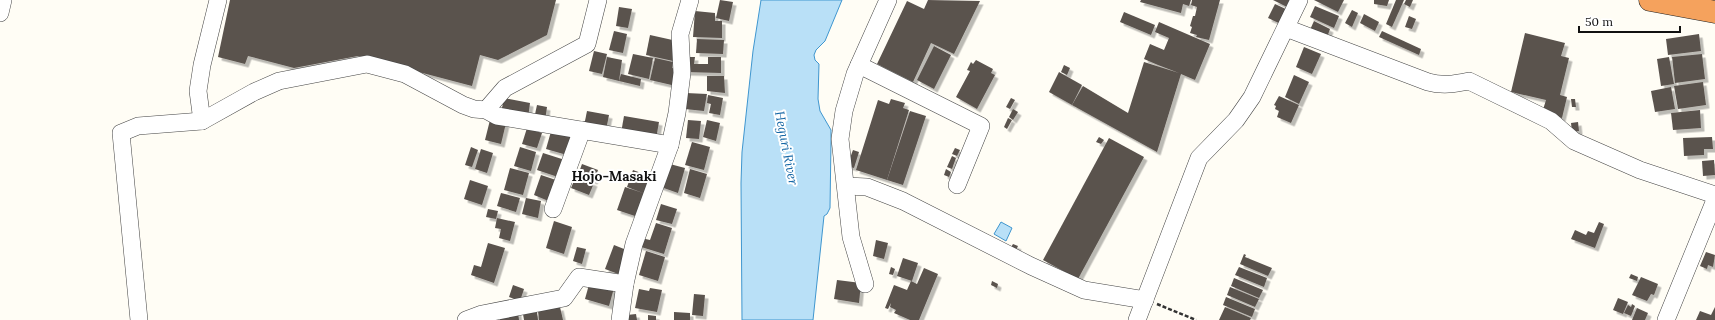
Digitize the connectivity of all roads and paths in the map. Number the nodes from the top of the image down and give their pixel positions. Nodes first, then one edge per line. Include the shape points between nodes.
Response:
1 (3, 0) edge
2 (218, 0) edge
3 (598, 0) edge
4 (690, 0) edge
5 (888, 0) edge
6 (1299, 0) edge
7 (1650, 0) edge
8 (1715, 12) edge
9 (0, 13) edge
10 (1286, 28) junction
11 (859, 65) junction
12 (486, 110) junction
13 (202, 121) junction
14 (582, 130) junction
15 (670, 145) junction
16 (957, 185) dead end
17 (847, 186) junction
18 (1715, 195) edge
19 (1715, 200) edge
20 (553, 209) dead end
21 (625, 284) junction
22 (865, 284) dead end
23 (1145, 300) junction
24 (477, 318) edge
25 (139, 320) edge
26 (620, 320) edge
27 (1137, 320) edge
28 (1196, 320) edge
29 (1666, 320) edge

1 - 9 street
2 - 13 street via 198,91
3 - 12 street via 587,44 504,88
4 - 15 street via 680,34 682,73 678,113
5 - 11 street
6 - 10 street
7 - 8 highway
10 - 18 street via 1428,82 1452,85 1469,81 1551,121 1574,141 1640,170
10 - 23 street via 1248,103 1236,120 1199,158
11 - 16 street via 981,126
11 - 17 street via 844,111 840,139
12 - 13 street via 463,105 405,74 367,64 279,81
12 - 14 street via 497,116
13 - 25 street via 138,126 121,133
14 - 15 street
14 - 20 street
15 - 21 street via 634,244
17 - 22 street via 851,237
17 - 23 street via 867,188 903,201 1084,290
19 - 29 street
21 - 24 street via 579,277 564,298
21 - 26 street
23 - 27 street
23 - 28 path

